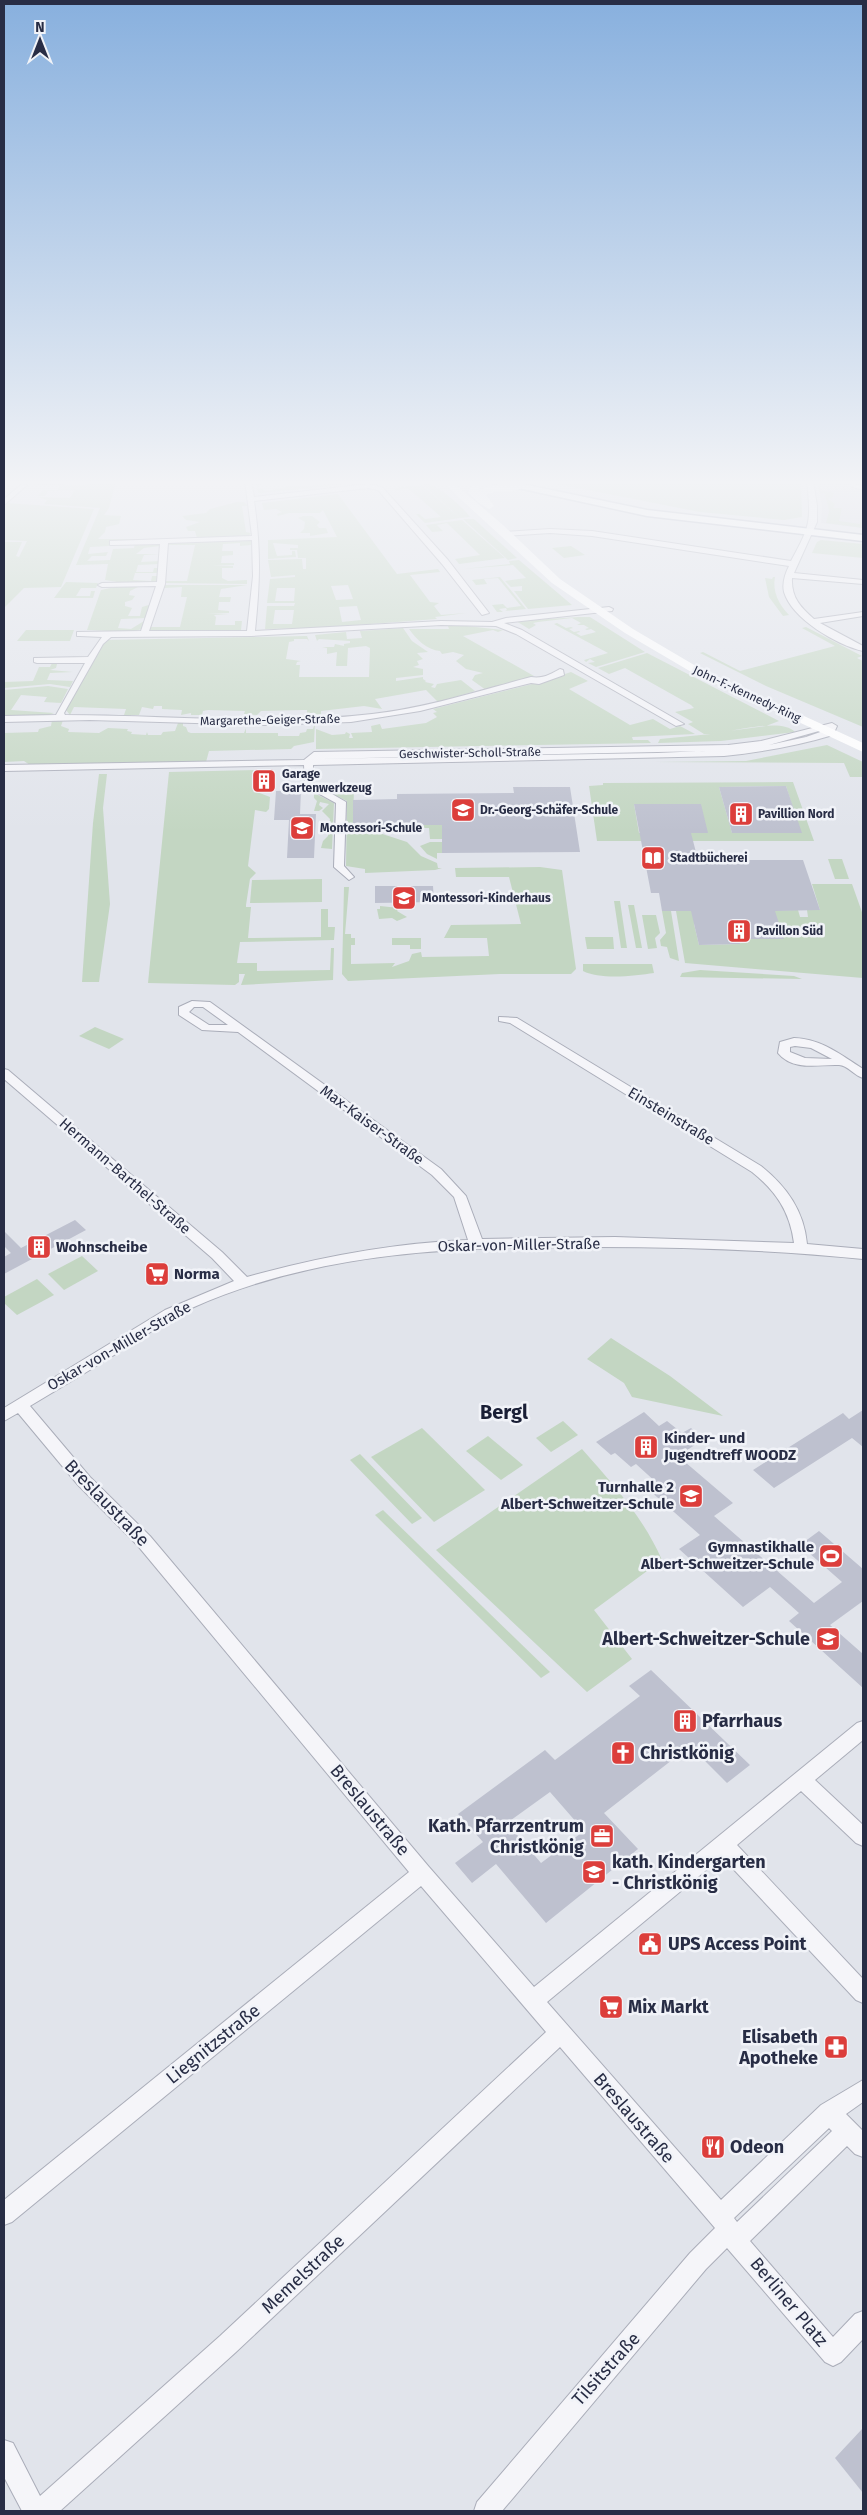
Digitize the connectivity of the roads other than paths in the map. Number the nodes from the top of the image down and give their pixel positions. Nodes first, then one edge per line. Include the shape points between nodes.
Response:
1 (156, 597) edge
2 (255, 597) edge
3 (473, 597) edge
4 (588, 597) edge
5 (791, 597) edge
6 (600, 607) junction
7 (485, 613) junction
8 (863, 614) edge
9 (477, 620) junction
10 (499, 620) junction
11 (812, 622) junction
12 (80, 634) dead end
13 (144, 634) junction
14 (251, 634) junction
15 (107, 636) junction
16 (863, 649) edge
17 (38, 660) dead end
18 (90, 660) junction
19 (579, 667) junction
20 (61, 716) junction
21 (4, 719) edge
22 (679, 724) dead end
23 (827, 729) junction
24 (863, 740) edge
25 (863, 748) edge
26 (309, 762) junction
27 (4, 768) edge
28 (349, 877) dead end
29 (503, 1019) dead end
30 (239, 1029) dead end
31 (840, 1060) dead end
32 (4, 1073) edge
33 (863, 1074) edge
34 (476, 1243) junction
35 (801, 1248) junction
36 (863, 1254) edge
37 (244, 1283) junction
38 (20, 1405) junction
39 (4, 1415) edge
40 (863, 1729) edge
41 (802, 1780) junction
42 (863, 1837) edge
43 (722, 1843) junction
44 (422, 1873) junction
45 (863, 1993) edge
46 (532, 2001) junction
47 (560, 2033) junction
48 (863, 2090) edge
49 (829, 2113) junction
50 (847, 2131) junction
51 (863, 2146) edge
52 (4, 2214) edge
53 (728, 2228) junction
54 (863, 2322) edge
55 (4, 2452) edge
56 (35, 2511) edge
57 (42, 2511) edge
58 (486, 2511) edge

1 - 13 street
2 - 14 street
3 - 7 street
4 - 6 main road, John-F.-Kennedy-Ring
5 - 11 street via 802,614
6 - 10 street
6 - 10 street via 513,615
6 - 23 main road, John-F.-Kennedy-Ring via 695,661
7 - 9 street
7 - 10 street
8 - 11 street
9 - 10 street
9 - 14 street
10 - 19 street
11 - 16 street
12 - 15 street
13 - 14 street
13 - 15 street
15 - 18 street
17 - 18 street
18 - 20 street
19 - 20 street, Margarethe-Geiger-Straße via 539,681 532,680 419,710 349,719 216,721
19 - 22 street
20 - 21 street, Margarethe-Geiger-Straße
23 - 24 main road, John-F.-Kennedy-Ring
23 - 25 main road, John-F.-Kennedy-Ring
23 - 26 street, Geschwister-Scholl-Straße via 780,747 744,753 320,754 310,757
26 - 27 street, Geschwister-Scholl-Straße
26 - 28 street via 309,786 341,802 339,867
29 - 35 street, Einsteinstraße via 519,1024 718,1143 764,1175 793,1212
30 - 34 street, Max-Kaiser-Straße via 456,1188 465,1202
31 - 33 street
32 - 37 street, Hermann-Barthel-Straße via 217,1255
34 - 35 street, Oskar-von-Miller-Straße via 667,1243
34 - 37 street, Oskar-von-Miller-Straße via 352,1256
35 - 36 street, Oskar-von-Miller-Straße
37 - 38 street, Oskar-von-Miller-Straße via 166,1315
38 - 39 street, Oskar-von-Miller-Straße
38 - 44 street, Breslaustraße via 84,1481 144,1541
40 - 41 street
41 - 42 street
41 - 43 street
43 - 45 street
43 - 46 street
44 - 46 street, Breslaustraße
44 - 52 street, Liegnitzstraße
46 - 47 street, Breslaustraße
47 - 53 street, Breslaustraße
47 - 57 street, Memelstraße via 236,2337
48 - 49 street
49 - 50 street
49 - 53 street
50 - 51 street
50 - 53 street
53 - 54 street, Berliner Platz via 833,2354
53 - 58 street, Tilsitstraße
55 - 56 street

